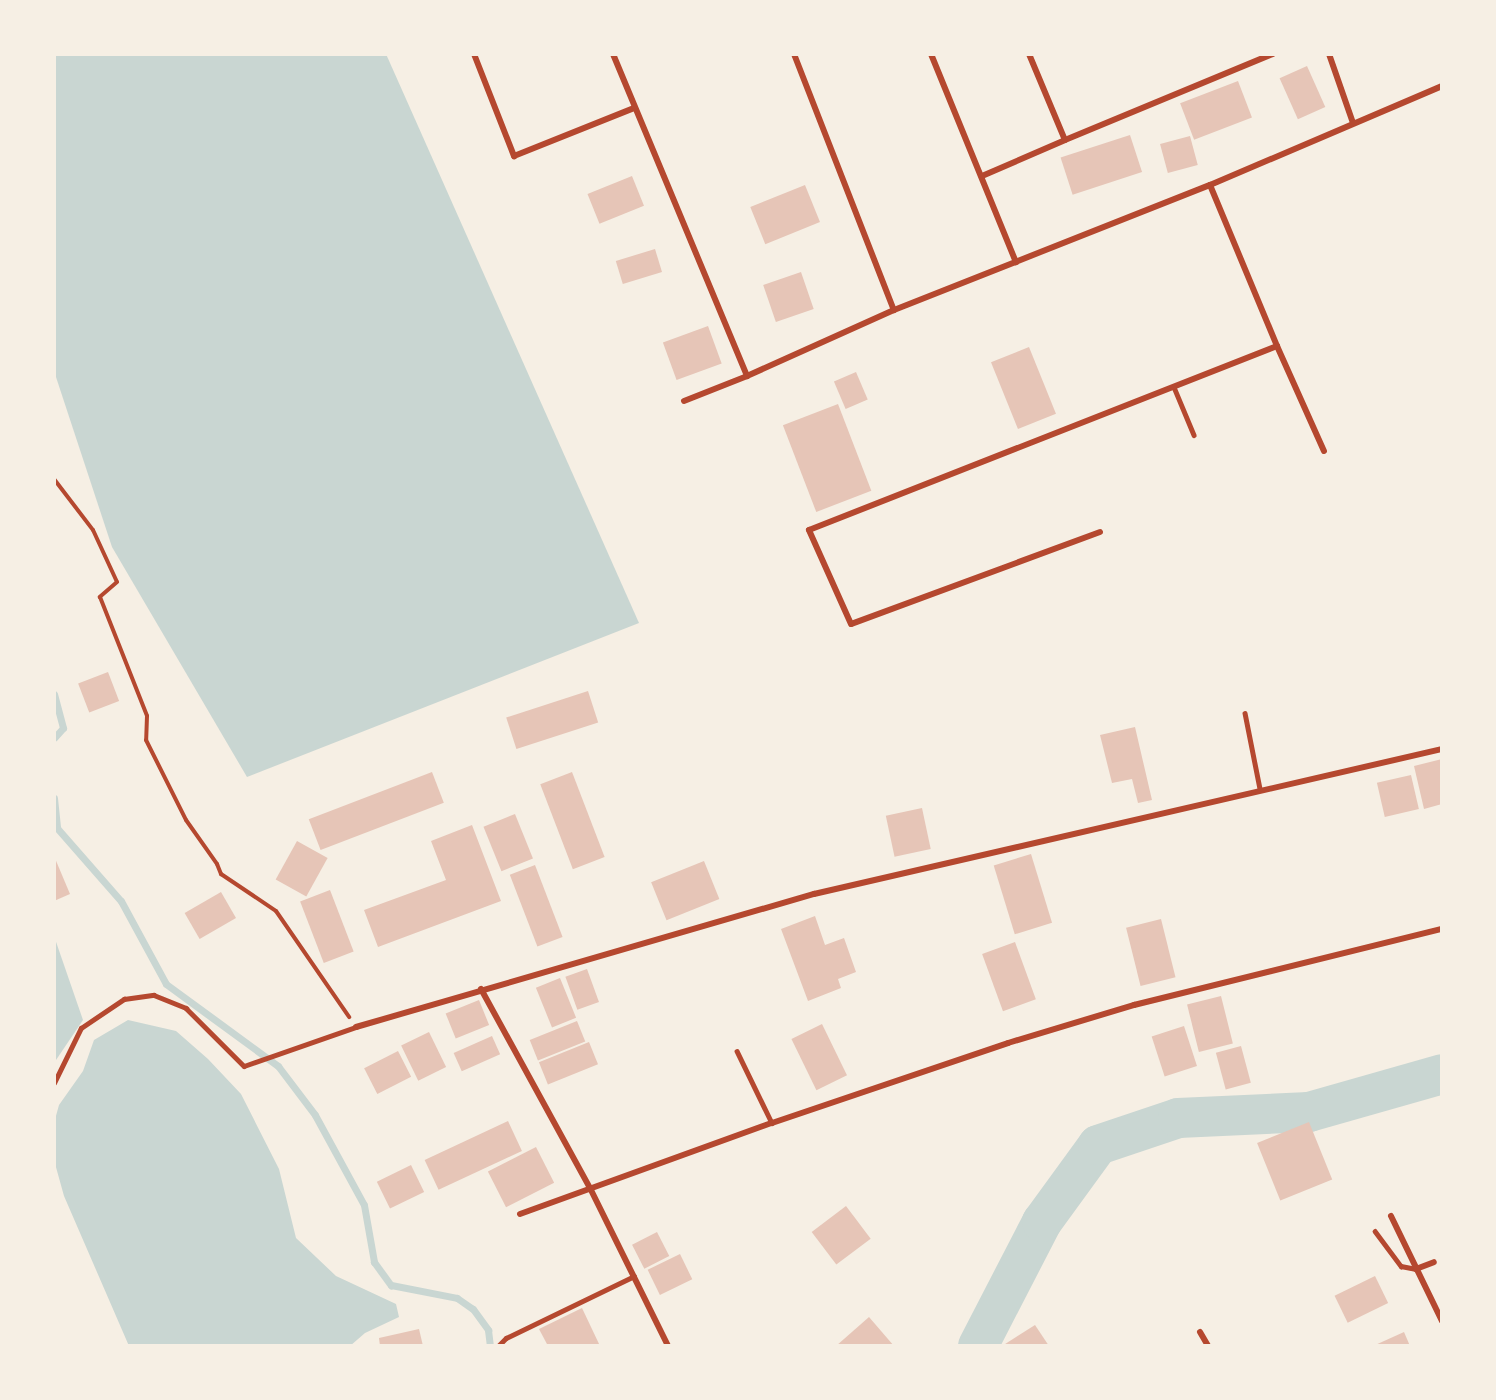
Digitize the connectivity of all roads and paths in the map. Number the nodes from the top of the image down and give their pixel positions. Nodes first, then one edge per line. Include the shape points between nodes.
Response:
1 (474, 54) edge
2 (614, 54) edge
3 (794, 54) edge
4 (931, 54) edge
5 (1029, 54) edge
6 (1273, 54) edge
7 (1329, 54) edge
8 (1442, 86) edge
9 (634, 108) junction
10 (1353, 123) junction
11 (1065, 140) junction
12 (982, 176) junction
13 (1210, 185) junction
14 (1016, 262) junction
15 (894, 310) junction
16 (1277, 346) junction
17 (747, 376) junction
18 (1174, 387) junction
19 (684, 401) dead end
20 (1194, 435) dead end
21 (1324, 451) dead end
22 (54, 479) edge
23 (1100, 532) dead end
24 (1245, 713) dead end
25 (1442, 749) edge
26 (1260, 789) junction
27 (1442, 929) edge
28 (482, 989) junction
29 (357, 1027) junction
30 (737, 1051) dead end
31 (54, 1083) edge
32 (772, 1123) junction
33 (590, 1188) junction
34 (520, 1215) dead end
35 (1391, 1216) dead end
36 (1375, 1231) dead end
37 (1434, 1262) dead end
38 (1416, 1269) junction
39 (634, 1276) junction
40 (1442, 1322) edge
41 (1200, 1332) dead end
42 (498, 1346) edge
43 (669, 1346) edge
44 (1208, 1346) edge

1 - 9 street via 514,156
2 - 9 street
3 - 15 street
4 - 12 street
5 - 11 street
6 - 11 street
7 - 10 street
8 - 10 street
9 - 17 street
10 - 13 street
11 - 12 street
12 - 14 street
13 - 14 street
13 - 16 street
14 - 15 street
15 - 17 street
16 - 18 street
16 - 21 street
17 - 19 street
18 - 20 lane
18 - 23 street via 809,530 851,624
22 - 29 path via 93,530 117,582 100,597 147,716 146,740 186,820 221,874 276,911
24 - 26 lane
25 - 26 street
26 - 28 street via 814,894
27 - 32 street via 1134,1005
28 - 29 street
28 - 33 street
29 - 31 lane via 244,1066 186,1008 154,995 124,999 81,1028
30 - 32 lane
32 - 33 street
33 - 34 street
33 - 39 street
35 - 38 street
36 - 38 lane via 1401,1266
37 - 38 street
38 - 40 street
39 - 42 lane via 506,1338
39 - 43 street
41 - 44 street

